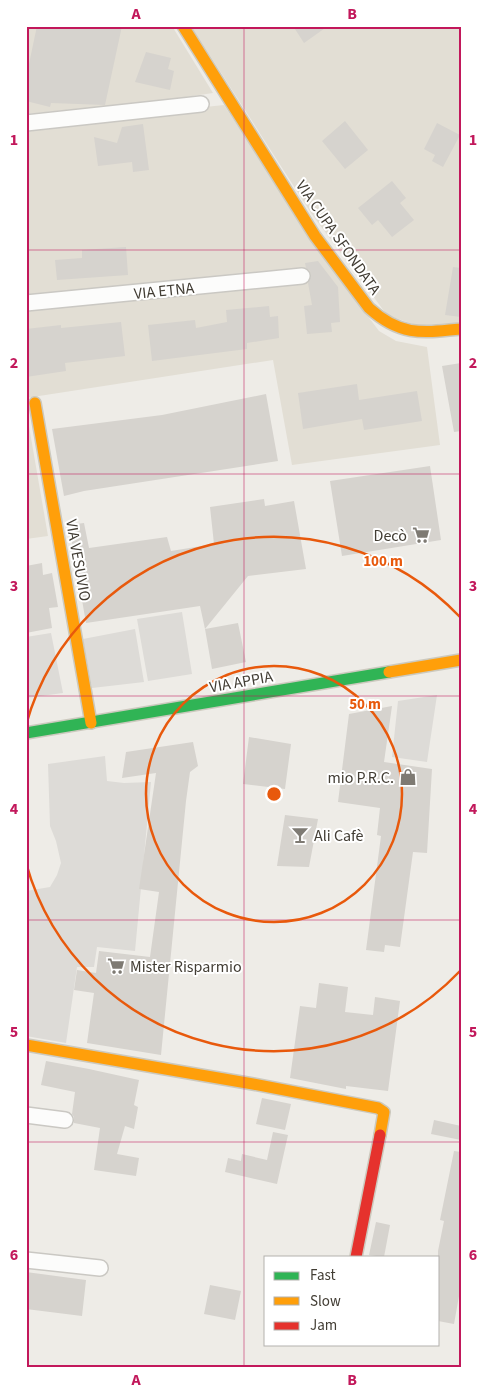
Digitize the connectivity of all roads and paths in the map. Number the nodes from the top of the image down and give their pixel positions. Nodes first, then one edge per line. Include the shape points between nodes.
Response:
1 (184, 26) edge
2 (200, 104) dead end
3 (26, 123) edge
4 (302, 276) dead end
5 (26, 303) edge
6 (461, 329) edge
7 (35, 403) dead end
8 (461, 660) edge
9 (91, 722) junction
10 (26, 733) edge
11 (26, 1045) edge
12 (26, 1115) edge
13 (65, 1120) dead end
14 (356, 1256) edge
15 (26, 1260) edge
16 (100, 1268) dead end

1 - 6 street, VIA CUPA SFONDATA via 315,236 369,308 391,326 414,333
2 - 3 street
4 - 5 street, VIA ETNA
7 - 9 street, VIA VESUVIO
8 - 9 street, VIA APPIA
9 - 10 street, VIA APPIA
11 - 14 street via 378,1108 384,1112
12 - 13 street
15 - 16 street

